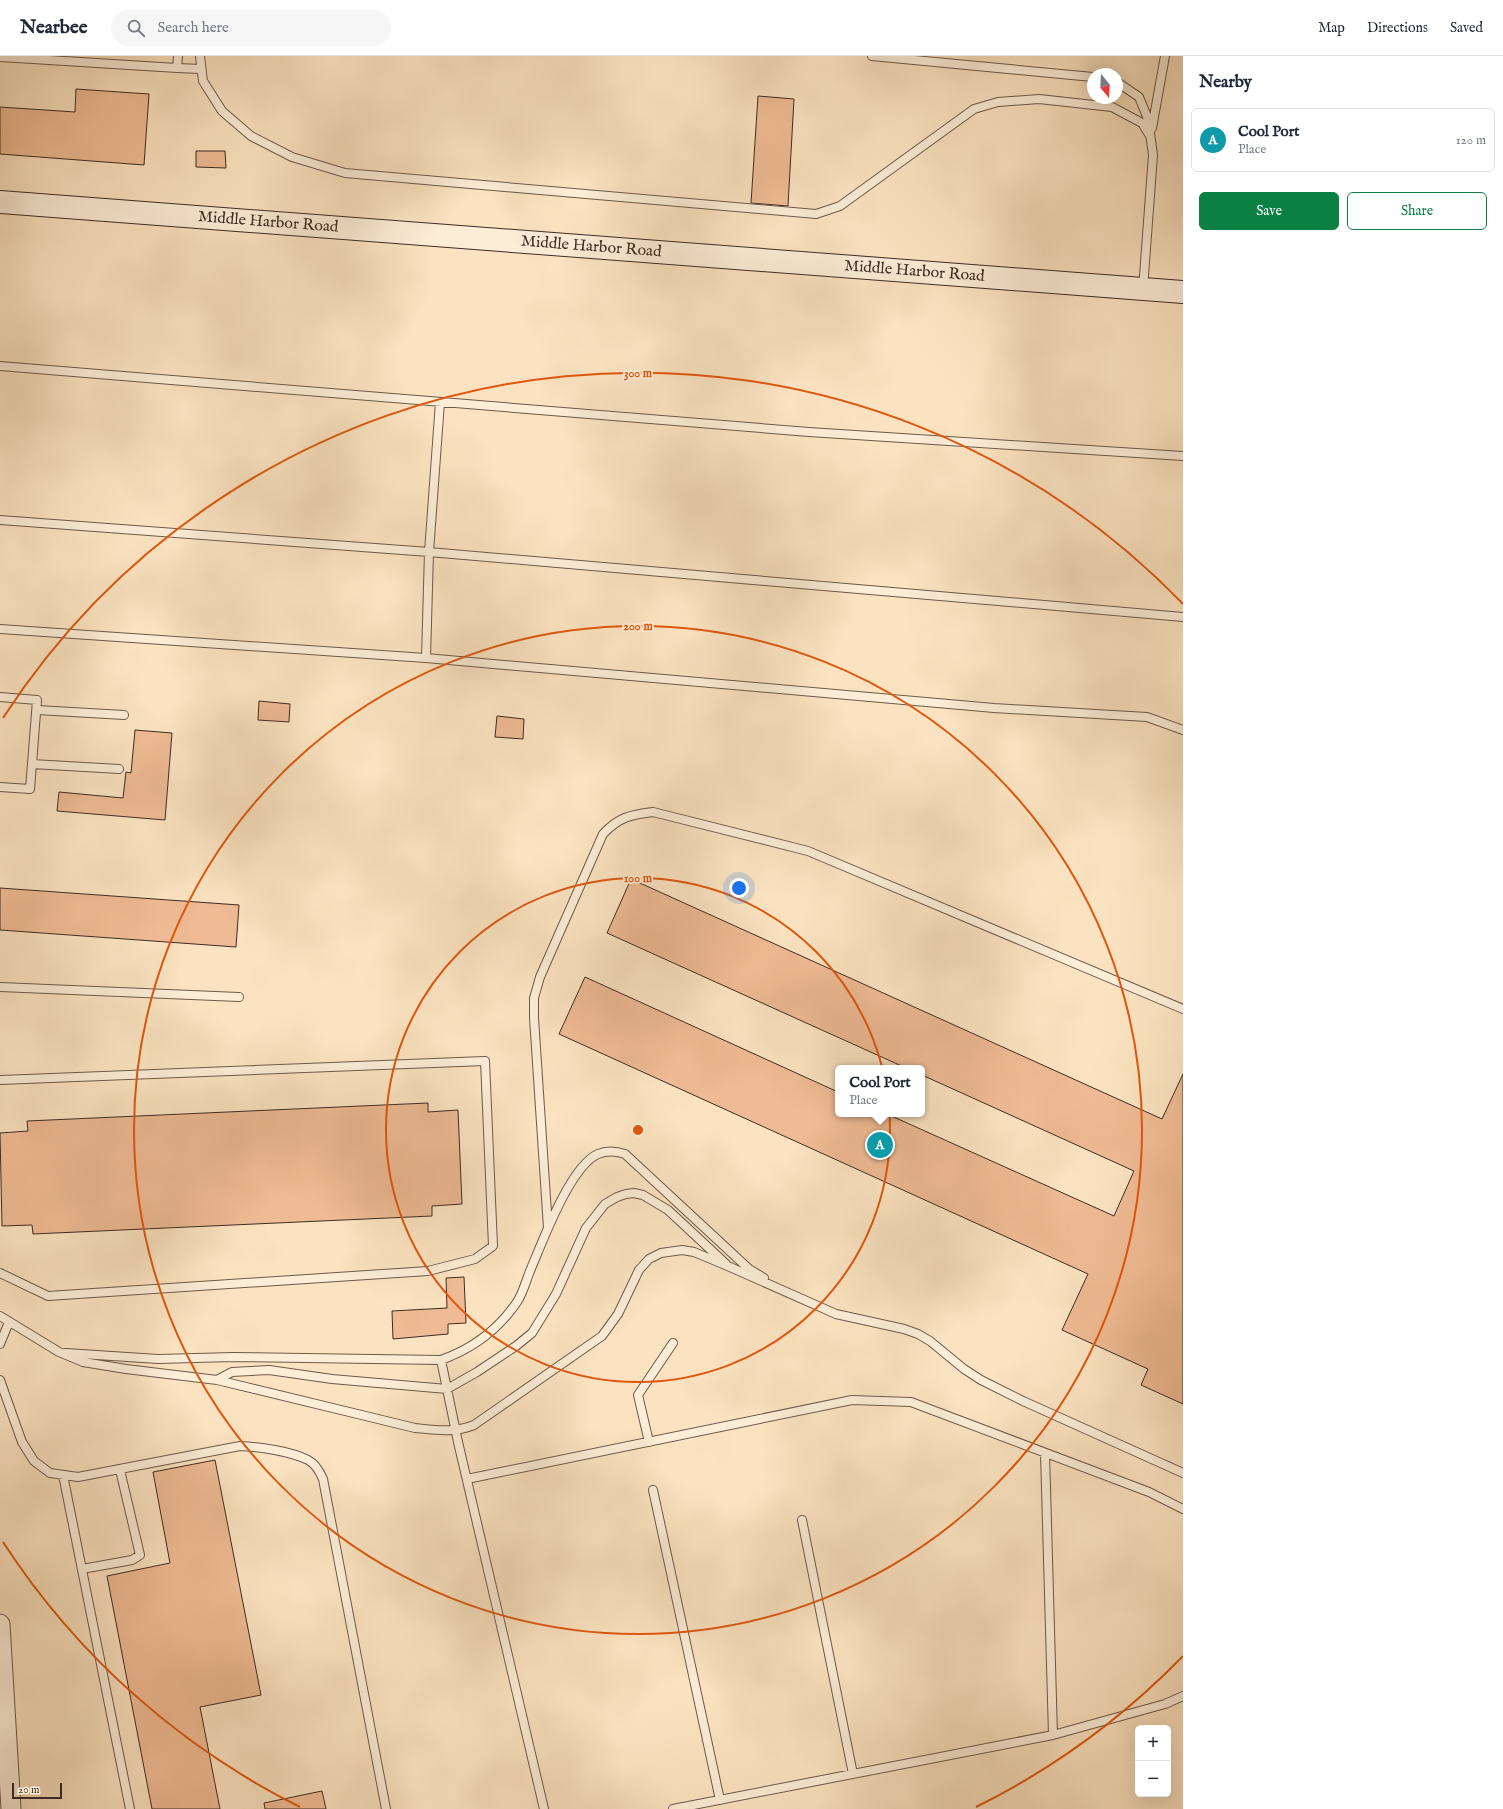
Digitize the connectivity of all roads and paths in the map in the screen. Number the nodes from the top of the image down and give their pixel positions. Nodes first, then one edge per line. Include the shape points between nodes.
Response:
1 (178, 56) edge
2 (200, 56) edge
3 (872, 56) edge
4 (1165, 56) edge
5 (0, 57) edge
6 (177, 68) junction
7 (201, 69) junction
8 (1087, 76) edge
9 (1123, 86) edge
10 (1150, 136) junction
11 (0, 202) edge
12 (1143, 289) junction
13 (1183, 292) edge
14 (0, 366) edge
15 (440, 402) junction
16 (1183, 456) edge
17 (0, 520) edge
18 (429, 552) junction
19 (1183, 617) edge
20 (0, 629) edge
21 (426, 658) junction
22 (0, 697) edge
23 (37, 710) junction
24 (124, 715) dead end
25 (1183, 730) edge
26 (32, 764) junction
27 (119, 769) dead end
28 (0, 787) edge
29 (0, 987) edge
30 (239, 997) dead end
31 (1183, 1009) edge
32 (0, 1080) edge
33 (548, 1228) junction
34 (730, 1267) junction
35 (0, 1273) edge
36 (788, 1295) junction
37 (0, 1316) edge
38 (9, 1322) junction
39 (672, 1343) dead end
40 (0, 1344) edge
41 (59, 1352) junction
42 (441, 1360) junction
43 (0, 1380) edge
44 (217, 1380) junction
45 (447, 1389) junction
46 (456, 1431) junction
47 (649, 1442) junction
48 (1045, 1453) junction
49 (120, 1470) junction
50 (1183, 1473) edge
51 (63, 1475) junction
52 (467, 1479) junction
53 (653, 1490) dead end
54 (1183, 1509) edge
55 (802, 1520) dead end
56 (82, 1570) junction
57 (0, 1624) edge
58 (1183, 1696) edge
59 (1053, 1735) junction
60 (4, 1774) edge
61 (853, 1774) junction
62 (720, 1800) junction
63 (11, 1809) edge
64 (130, 1809) edge
65 (386, 1809) edge
66 (544, 1809) edge
67 (673, 1809) edge

1 - 6 lane
2 - 7 lane
3 - 8 lane
4 - 10 lane
5 - 6 lane
6 - 7 lane
7 - 10 lane via 203,81 222,110 251,136 292,157 345,173 816,214 840,206 974,110 998,102 1039,99 1112,107 1142,123
9 - 10 lane via 1139,97 1148,119
10 - 12 lane via 1153,155
11 - 12 main road, Middle Harbor Road
12 - 13 main road, Middle Harbor Road
14 - 15 lane
15 - 16 lane via 809,432
15 - 18 lane
17 - 18 lane
18 - 19 lane
18 - 21 lane
20 - 21 lane
21 - 25 lane via 994,708 1146,717
22 - 23 lane via 37,700
23 - 24 lane
23 - 26 lane
26 - 27 lane
26 - 28 lane via 30,789
29 - 30 lane
31 - 33 lane via 808,851 653,812 631,815 614,823 603,834 540,978 534,998
32 - 35 lane via 484,1061 493,1246 474,1259 428,1271 48,1296
33 - 36 lane via 582,1166 598,1154 608,1151 625,1154 749,1269
33 - 42 lane via 518,1300 505,1318 491,1332 463,1351
34 - 36 lane
34 - 45 lane via 668,1210 643,1195 634,1193 616,1197 605,1204 586,1228 556,1294 532,1333 477,1372
34 - 46 lane via 694,1252 661,1252 640,1270 618,1314 602,1336 474,1425
36 - 50 lane via 836,1314 918,1334 981,1380
37 - 38 lane
38 - 40 lane
38 - 41 lane
39 - 47 lane via 638,1395
41 - 42 lane via 158,1359 232,1357
41 - 44 lane via 83,1362 104,1366
42 - 45 lane
43 - 51 lane via 22,1442 34,1461 50,1473
44 - 45 lane via 232,1372 269,1370 332,1379
44 - 46 lane via 415,1428
45 - 46 lane
46 - 52 lane
47 - 48 lane via 860,1400 910,1402
47 - 52 lane
48 - 54 lane via 1149,1492
48 - 59 lane
49 - 51 lane via 78,1477
49 - 56 lane via 140,1555 132,1560
49 - 65 lane via 240,1446 261,1447 308,1460 321,1472
51 - 56 lane
52 - 66 lane
53 - 62 lane
55 - 61 lane
56 - 64 lane
57 - 60 street
58 - 59 lane via 1165,1704
59 - 61 lane
60 - 63 street
61 - 62 lane
62 - 67 lane

